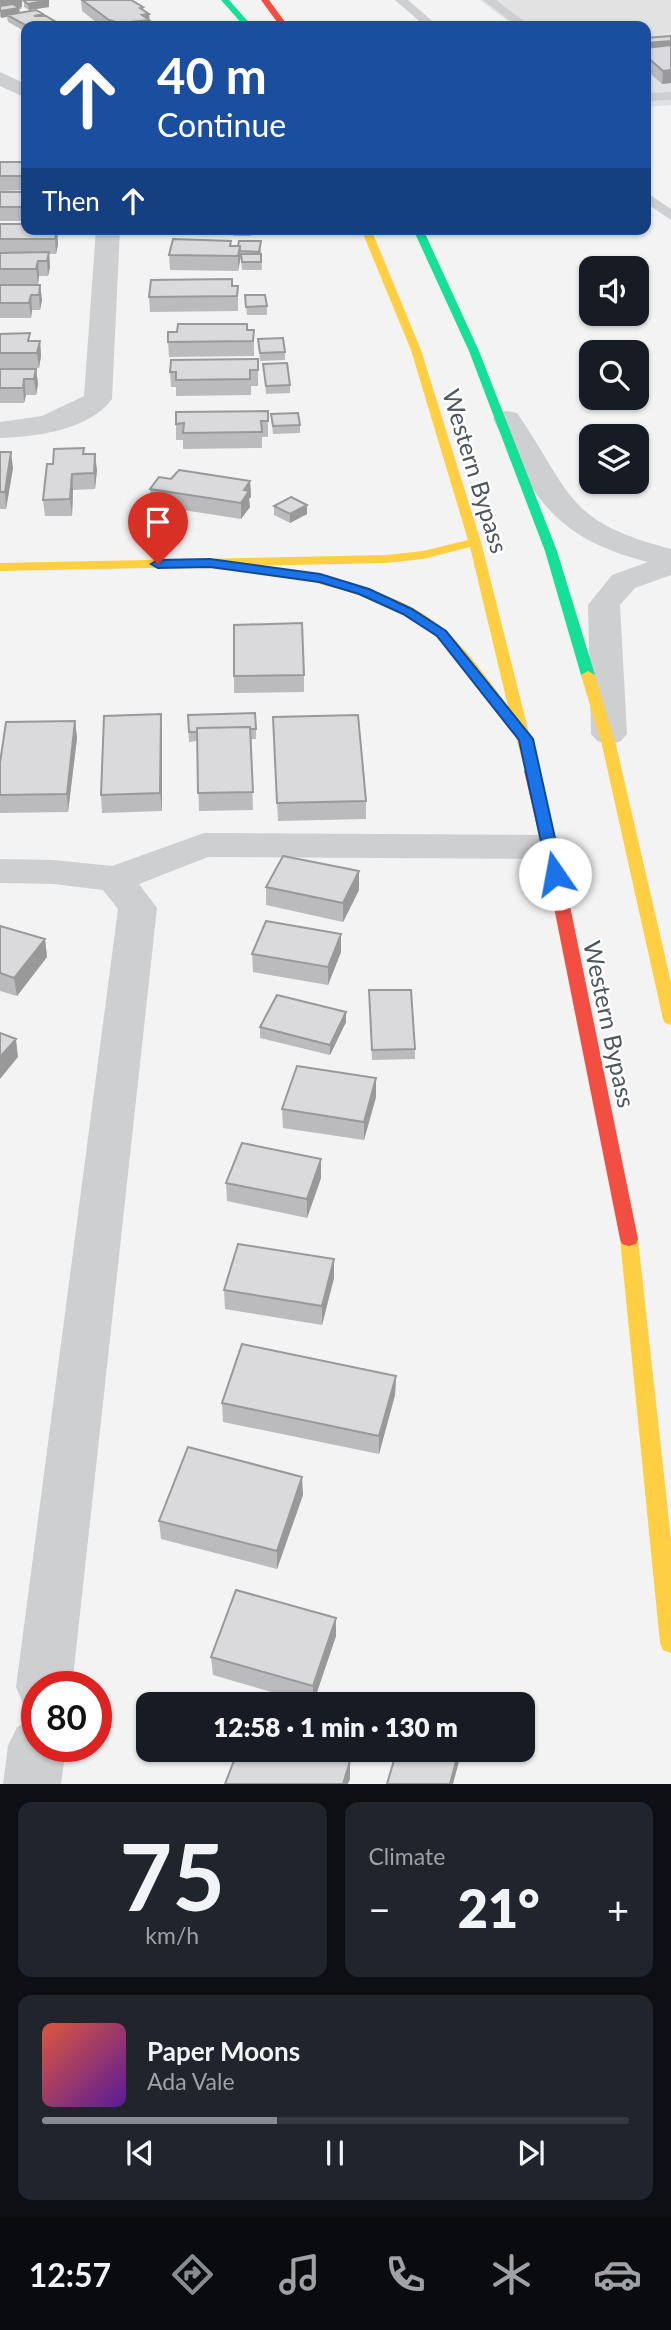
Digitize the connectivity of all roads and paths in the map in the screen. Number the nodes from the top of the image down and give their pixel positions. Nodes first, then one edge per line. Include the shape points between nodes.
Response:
1 (225, 0) edge
2 (265, 0) edge
3 (401, 0) edge
4 (489, 0) edge
5 (244, 21) edge
6 (280, 21) edge
7 (426, 21) edge
8 (517, 21) edge
9 (0, 78) edge
10 (21, 88) edge
11 (671, 96) edge
12 (651, 97) edge
13 (651, 200) edge
14 (671, 216) edge
15 (108, 235) edge
16 (368, 235) edge
17 (421, 235) edge
18 (488, 387) junction
19 (0, 430) edge
20 (475, 542) junction
21 (671, 558) edge
22 (210, 563) junction
23 (671, 566) edge
24 (0, 567) edge
25 (526, 739) junction
26 (609, 745) junction
27 (550, 847) junction
28 (0, 871) edge
29 (115, 879) junction
30 (671, 1019) edge
31 (671, 1643) edge
32 (46, 1671) edge
33 (35, 1762) edge
34 (32, 1784) edge

1 - 5 main road
2 - 6 main road
3 - 7 lane
4 - 8 lane
9 - 10 street
11 - 12 lane
13 - 14 lane
15 - 19 street via 99,399 74,417
16 - 20 main road, Western Bypass via 416,350
17 - 18 main road, Western Bypass
18 - 21 street via 549,496 565,515 612,542
18 - 26 main road, Western Bypass via 551,551
20 - 22 main road via 387,559
20 - 25 main road, Western Bypass
22 - 24 main road
22 - 25 main road via 320,578 408,611 441,634
23 - 26 street via 627,578 611,590 604,605
25 - 27 main road, Western Bypass
26 - 30 main road, Western Bypass
27 - 29 street via 204,845
27 - 31 main road, Western Bypass via 628,1227
28 - 29 street
29 - 32 street via 138,908
33 - 34 street

